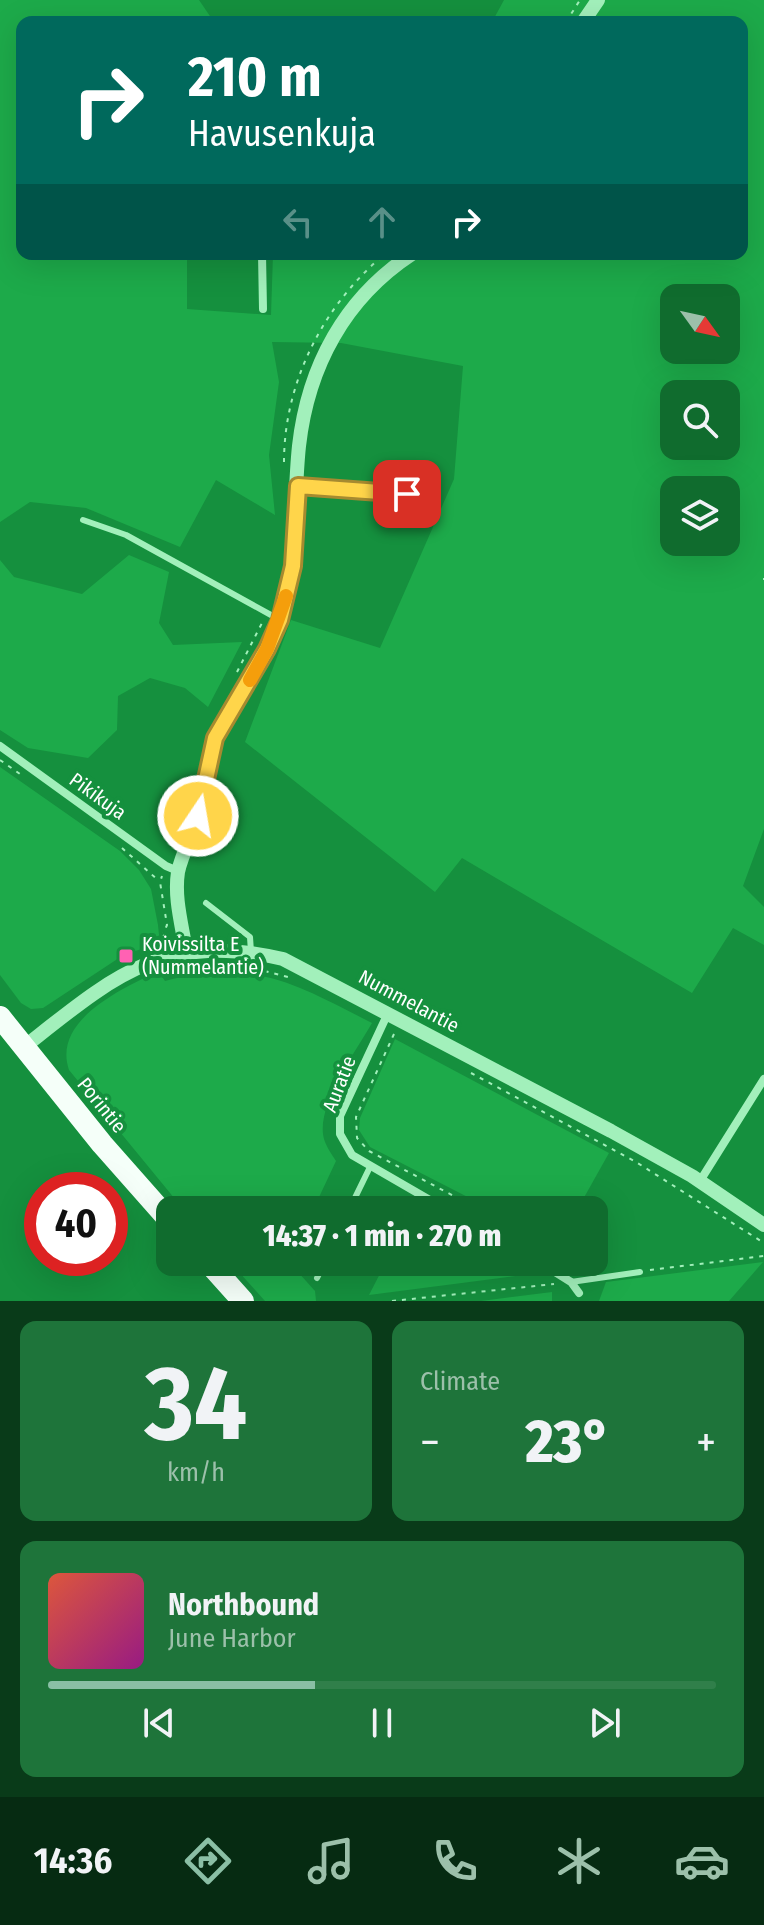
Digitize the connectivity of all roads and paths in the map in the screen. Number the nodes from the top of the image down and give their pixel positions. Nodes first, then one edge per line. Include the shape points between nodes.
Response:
1 (262, 260) edge
2 (378, 260) edge
3 (399, 260) edge
4 (263, 309) dead end
5 (284, 466) dead end
6 (298, 486) junction
7 (434, 496) dead end
8 (83, 520) dead end
9 (273, 616) junction
10 (237, 671) dead end
11 (0, 746) edge
12 (0, 760) edge
13 (21, 774) dead end
14 (118, 843) dead end
15 (172, 868) junction
16 (160, 882) junction
17 (206, 903) dead end
18 (186, 951) junction
19 (251, 952) junction
20 (159, 959) junction
21 (289, 978) dead end
22 (0, 1017) edge
23 (385, 1019) junction
24 (24, 1047) junction
25 (464, 1070) dead end
26 (764, 1079) edge
27 (370, 1167) junction
28 (700, 1181) junction
29 (356, 1196) edge
30 (422, 1196) edge
31 (454, 1196) edge
32 (156, 1204) edge
33 (764, 1225) edge
34 (764, 1243) edge
35 (764, 1256) edge
36 (640, 1272) joint
37 (221, 1276) edge
38 (561, 1276) edge
39 (604, 1276) edge
40 (608, 1276) edge
41 (571, 1282) junction
42 (579, 1293) dead end
43 (243, 1301) edge
44 (392, 1301) edge

1 - 4 street
2 - 5 path via 331,311 303,363 284,443
3 - 6 street via 359,297 324,354 308,394
6 - 7 lane
6 - 9 street via 293,566
8 - 9 lane via 126,535
9 - 10 path
9 - 15 street via 261,660 215,738 198,816
11 - 15 street, Pikikuja
12 - 13 path
14 - 16 path
15 - 16 path
15 - 18 street
16 - 20 path via 167,925 157,949
17 - 19 lane via 250,937
18 - 19 street, Nummelantie
18 - 20 street, Nummelantie
19 - 23 street, Nummelantie via 312,972
20 - 21 path via 166,972 216,967
20 - 24 street, Nummelantie via 110,980
22 - 24 highway, Porintie
23 - 27 street, Auratie via 340,1116 345,1148
23 - 28 street, Nummelantie
23 - 31 path via 395,1033 356,1117 357,1138 369,1151
24 - 32 highway, Porintie
25 - 34 path via 636,1162
26 - 28 street
27 - 29 lane
27 - 30 street, Auratie
28 - 33 street, Nummelantie
35 - 36 path
36 - 40 lane
37 - 43 highway
38 - 41 street
39 - 41 lane
41 - 42 street
41 - 44 path

